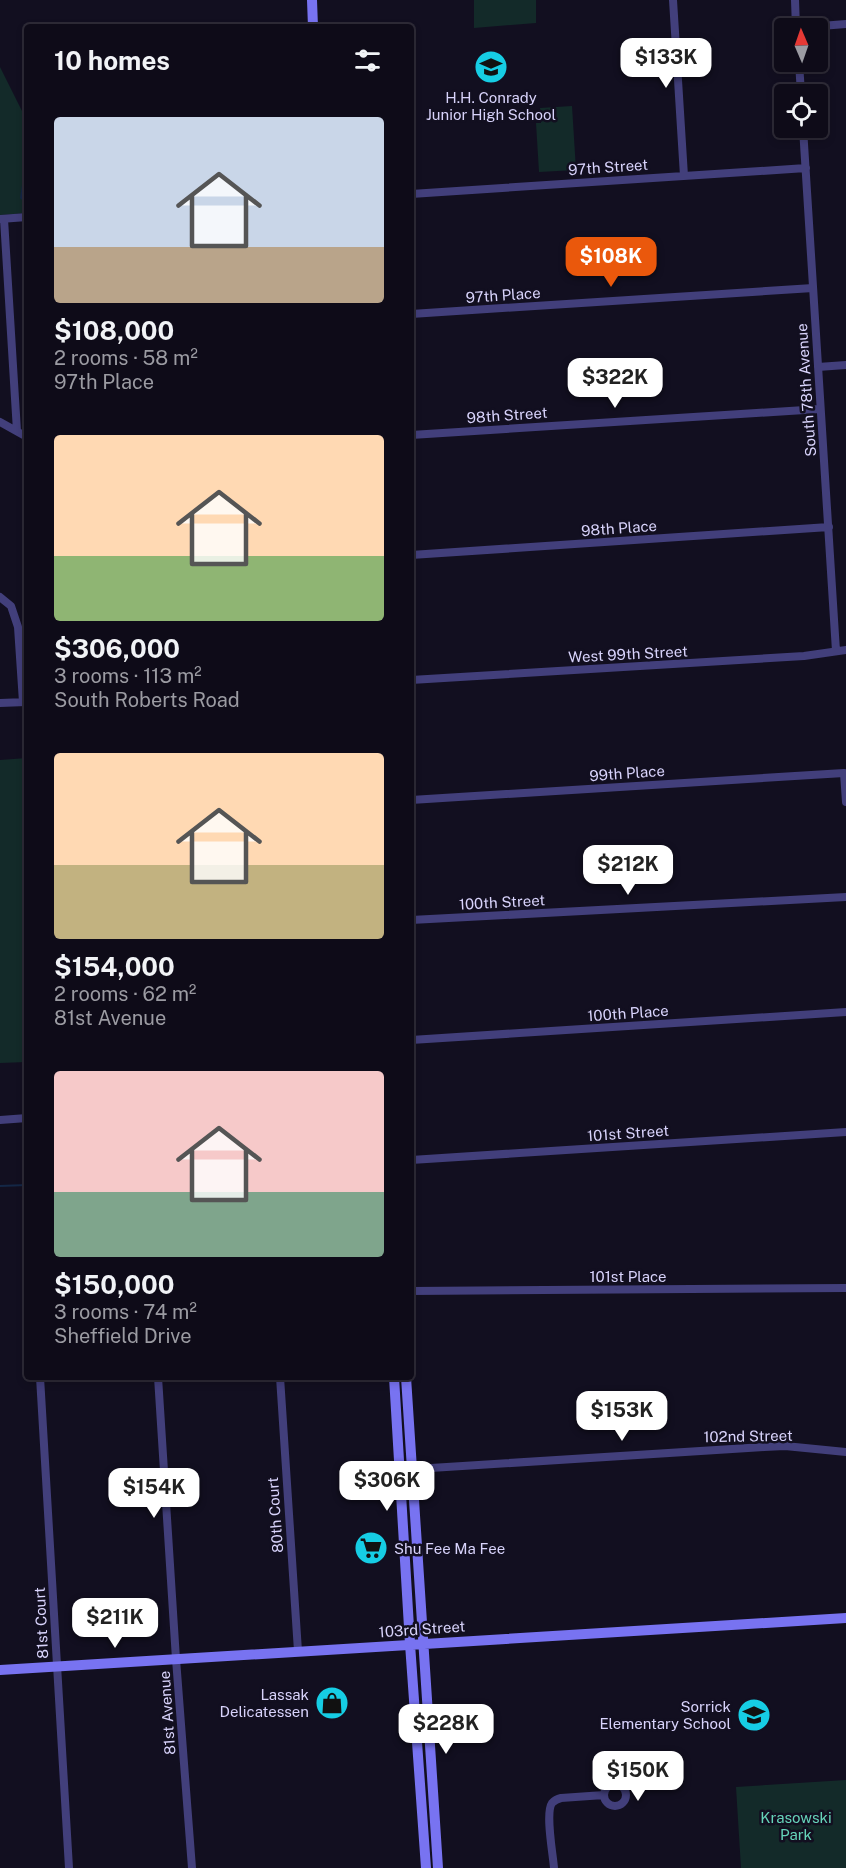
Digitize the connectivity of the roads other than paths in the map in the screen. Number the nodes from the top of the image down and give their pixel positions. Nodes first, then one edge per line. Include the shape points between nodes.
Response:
1 (312, 0) edge
2 (673, 0) edge
3 (795, 0) edge
4 (796, 18) edge
5 (313, 24) edge
6 (846, 24) edge
7 (828, 25) edge
8 (804, 138) edge
9 (806, 168) junction
10 (684, 176) junction
11 (414, 194) edge
12 (24, 217) edge
13 (2, 219) edge
14 (813, 288) junction
15 (414, 314) edge
16 (846, 365) edge
17 (818, 367) junction
18 (820, 409) junction
19 (0, 422) edge
20 (17, 431) junction
21 (24, 435) edge
22 (414, 435) edge
23 (829, 528) junction
24 (414, 555) edge
25 (0, 597) edge
26 (846, 650) edge
27 (836, 651) junction
28 (414, 680) edge
29 (24, 691) edge
30 (24, 702) edge
31 (0, 703) edge
32 (414, 800) edge
33 (846, 801) edge
34 (846, 897) edge
35 (414, 920) edge
36 (846, 1012) edge
37 (414, 1040) edge
38 (24, 1118) edge
39 (0, 1120) edge
40 (846, 1132) edge
41 (414, 1160) edge
42 (846, 1288) edge
43 (414, 1291) edge
44 (40, 1380) edge
45 (158, 1380) edge
46 (280, 1380) edge
47 (394, 1380) edge
48 (406, 1380) edge
49 (846, 1452) edge
50 (412, 1469) junction
51 (399, 1470) junction
52 (846, 1618) edge
53 (424, 1643) junction
54 (410, 1644) junction
55 (298, 1652) junction
56 (176, 1659) junction
57 (57, 1667) junction
58 (0, 1670) edge
59 (604, 1795) dead end
60 (69, 1868) edge
61 (192, 1868) edge
62 (426, 1868) edge
63 (438, 1868) edge
64 (554, 1868) edge

1 - 5 street
2 - 10 street
3 - 4 street
6 - 7 street
8 - 9 street, South 78th Avenue
9 - 10 street, 97th Street
9 - 14 street, South 78th Avenue
10 - 11 street, 97th Street
12 - 13 street
13 - 20 street
14 - 15 street, 97th Place
14 - 17 street, South 78th Avenue
16 - 17 street
17 - 18 street, South 78th Avenue
18 - 22 street, 98th Street
18 - 23 street, South 78th Avenue
19 - 20 street
20 - 21 street
23 - 24 street, 98th Place
23 - 27 street, South 78th Avenue
25 - 29 street via 11,606 18,627
26 - 27 street, West 99th Street
27 - 28 street, West 99th Street
30 - 31 street
32 - 33 street, 99th Place via 844,773
34 - 35 street, 100th Street
36 - 37 street, 100th Place
38 - 39 street
40 - 41 street, 101st Street
42 - 43 street, 101st Place
44 - 57 street, 81st Court
45 - 56 street, 81st Avenue
46 - 55 street, 80th Court
47 - 51 street
48 - 50 street
49 - 50 street, 102nd Street via 785,1446
50 - 51 street, 102nd Street
50 - 53 street
51 - 54 street
52 - 53 street, 103rd Street
53 - 54 street, 103rd Street
53 - 63 street
54 - 55 street, 103rd Street
54 - 62 street
55 - 56 street, 103rd Street
56 - 57 street, 103rd Street
56 - 61 street, 81st Avenue
57 - 58 street, 103rd Street
57 - 60 street, 81st Court
59 - 64 street via 554,1800 549,1811

